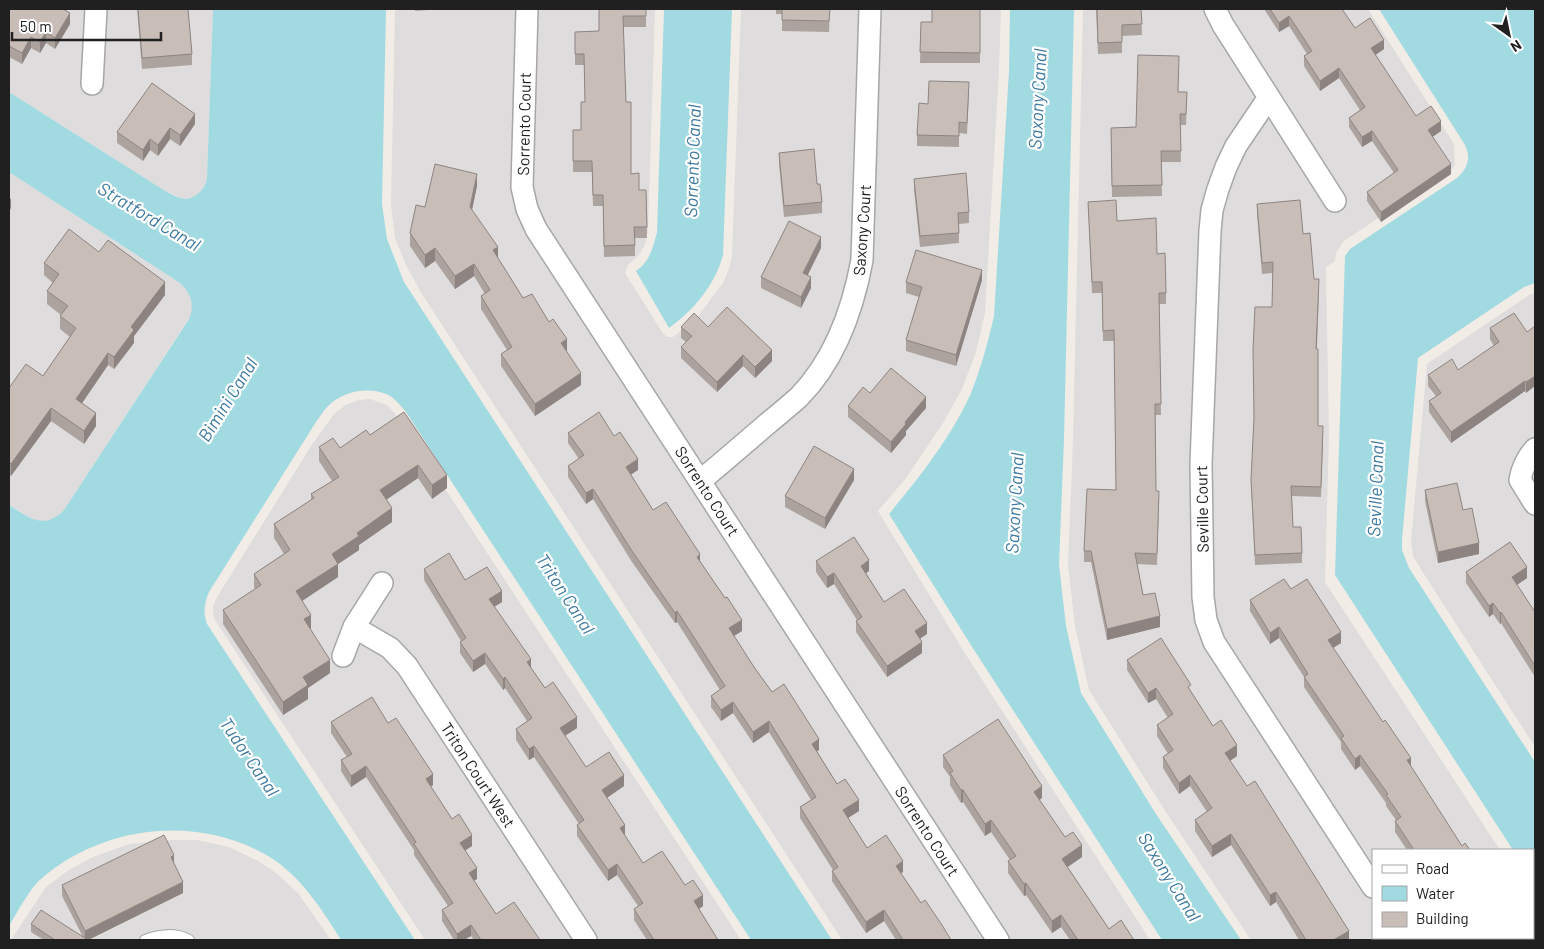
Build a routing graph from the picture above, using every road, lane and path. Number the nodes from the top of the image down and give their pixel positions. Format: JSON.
{"nodes":[{"id":1,"x":96,"y":9,"type":"edge"},
{"id":2,"x":527,"y":9,"type":"edge"},
{"id":3,"x":870,"y":9,"type":"edge"},
{"id":4,"x":1215,"y":9,"type":"edge"},
{"id":5,"x":92,"y":84,"type":"dead end"},
{"id":6,"x":1269,"y":97,"type":"junction"},
{"id":7,"x":1335,"y":201,"type":"dead end"},
{"id":8,"x":1535,"y":449,"type":"edge"},
{"id":9,"x":700,"y":481,"type":"junction"},
{"id":10,"x":1535,"y":504,"type":"edge"},
{"id":11,"x":382,"y":583,"type":"dead end"},
{"id":12,"x":354,"y":627,"type":"junction"},
{"id":13,"x":343,"y":656,"type":"dead end"},
{"id":14,"x":1372,"y":885,"type":"edge"},
{"id":15,"x":145,"y":940,"type":"edge"},
{"id":16,"x":189,"y":940,"type":"edge"},
{"id":17,"x":586,"y":940,"type":"edge"},
{"id":18,"x":998,"y":940,"type":"edge"}],
"edges":[{"from":1,"to":5,"type":"street"},
{"from":2,"to":9,"type":"street","name":"Sorrento Court"},
{"from":3,"to":9,"type":"street","name":"Saxony Court"},
{"from":4,"to":6,"type":"street"},
{"from":6,"to":7,"type":"street"},
{"from":6,"to":14,"type":"street","name":"Seville Court"},
{"from":8,"to":10,"type":"street"},
{"from":9,"to":18,"type":"street","name":"Sorrento Court"},
{"from":11,"to":12,"type":"street"},
{"from":12,"to":13,"type":"street"},
{"from":12,"to":17,"type":"street","name":"Triton Court West"},
{"from":15,"to":16,"type":"lane"}]}
